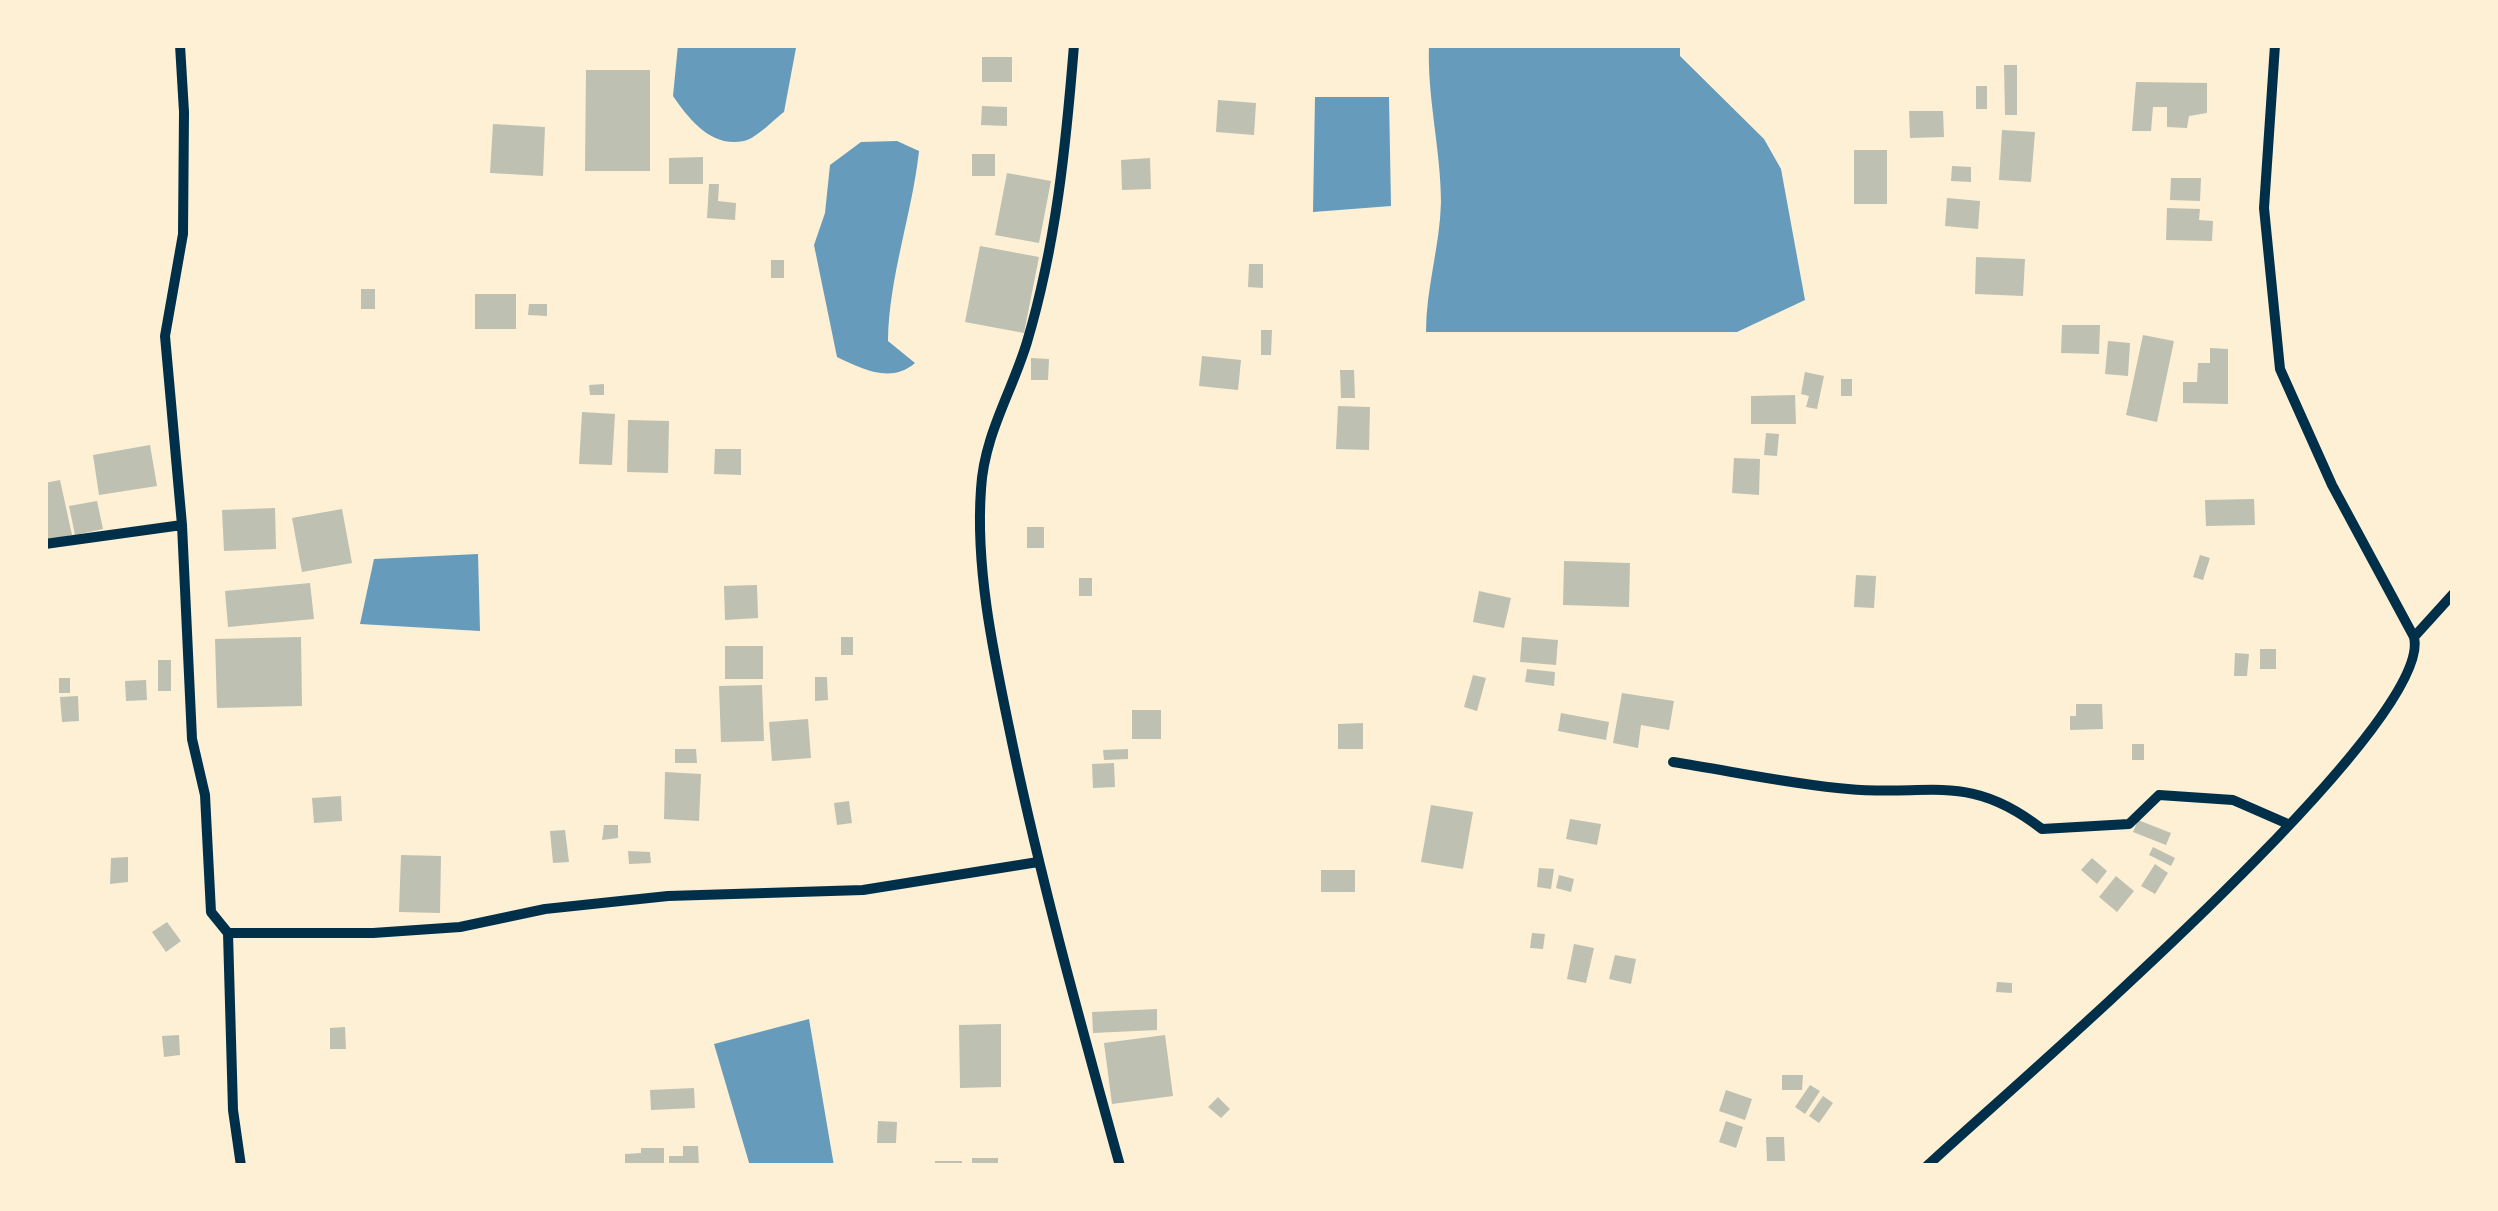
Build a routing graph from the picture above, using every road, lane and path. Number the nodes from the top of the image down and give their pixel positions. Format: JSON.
{"nodes":[{"id":1,"x":180,"y":45,"type":"edge"},
{"id":2,"x":1074,"y":45,"type":"edge"},
{"id":3,"x":2275,"y":45,"type":"edge"},
{"id":4,"x":182,"y":524,"type":"junction"},
{"id":5,"x":45,"y":544,"type":"edge"},
{"id":6,"x":2453,"y":594,"type":"edge"},
{"id":7,"x":2414,"y":638,"type":"junction"},
{"id":8,"x":1673,"y":762,"type":"dead end"},
{"id":9,"x":2288,"y":824,"type":"junction"},
{"id":10,"x":1038,"y":862,"type":"junction"},
{"id":11,"x":228,"y":933,"type":"junction"},
{"id":12,"x":241,"y":1166,"type":"edge"},
{"id":13,"x":1120,"y":1166,"type":"edge"},
{"id":14,"x":1927,"y":1166,"type":"edge"}],
"edges":[{"from":1,"to":4,"type":"street"},
{"from":2,"to":10,"type":"street"},
{"from":3,"to":7,"type":"street"},
{"from":4,"to":5,"type":"street"},
{"from":4,"to":11,"type":"street"},
{"from":6,"to":7,"type":"street"},
{"from":7,"to":9,"type":"street"},
{"from":8,"to":9,"type":"street"},
{"from":9,"to":14,"type":"street"},
{"from":10,"to":11,"type":"street"},
{"from":10,"to":13,"type":"street"},
{"from":11,"to":12,"type":"street"}]}
